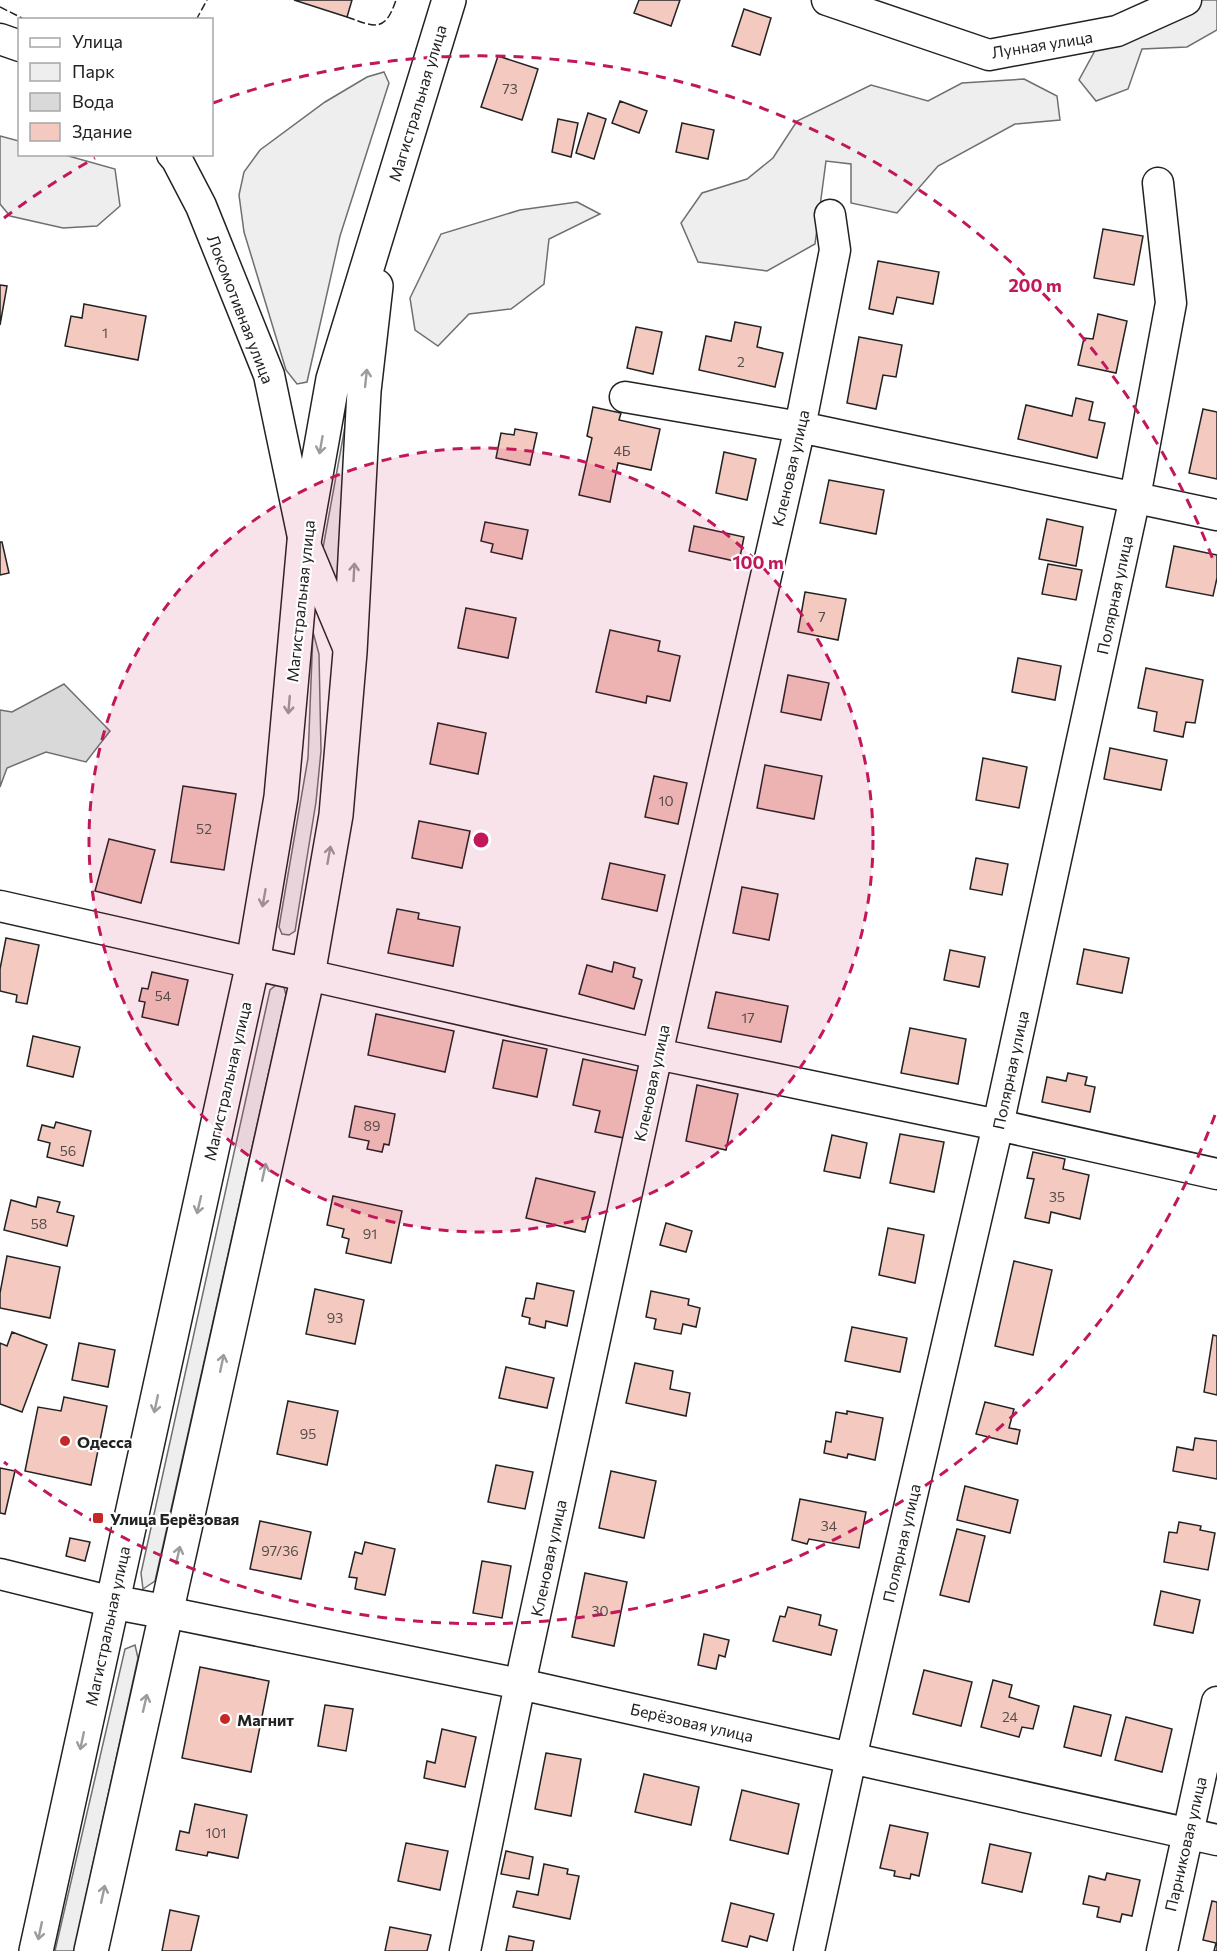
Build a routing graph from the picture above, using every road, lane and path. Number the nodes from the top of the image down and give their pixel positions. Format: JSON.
{"nodes":[{"id":1,"x":449,"y":0,"type":"edge"},
{"id":2,"x":826,"y":0,"type":"edge"},
{"id":3,"x":1186,"y":0,"type":"edge"},
{"id":4,"x":0,"y":39,"type":"edge"},
{"id":5,"x":18,"y":45,"type":"edge"},
{"id":6,"x":174,"y":156,"type":"edge"},
{"id":7,"x":1158,"y":183,"type":"dead end"},
{"id":8,"x":385,"y":206,"type":"junction"},
{"id":9,"x":830,"y":215,"type":"dead end"},
{"id":10,"x":625,"y":397,"type":"dead end"},
{"id":11,"x":800,"y":427,"type":"junction"},
{"id":12,"x":1135,"y":497,"type":"junction"},
{"id":13,"x":1217,"y":514,"type":"edge"},
{"id":14,"x":304,"y":542,"type":"junction"},
{"id":15,"x":350,"y":652,"type":"junction"},
{"id":16,"x":0,"y":906,"type":"edge"},
{"id":17,"x":253,"y":963,"type":"junction"},
{"id":18,"x":308,"y":975,"type":"junction"},
{"id":19,"x":657,"y":1054,"type":"junction"},
{"id":20,"x":998,"y":1125,"type":"junction"},
{"id":21,"x":1217,"y":1174,"type":"edge"},
{"id":22,"x":0,"y":1574,"type":"edge"},
{"id":23,"x":113,"y":1602,"type":"junction"},
{"id":24,"x":166,"y":1612,"type":"junction"},
{"id":25,"x":520,"y":1684,"type":"junction"},
{"id":26,"x":1217,"y":1702,"type":"edge"},
{"id":27,"x":851,"y":1758,"type":"junction"},
{"id":28,"x":1187,"y":1833,"type":"junction"},
{"id":29,"x":1217,"y":1840,"type":"edge"},
{"id":30,"x":36,"y":1951,"type":"edge"},
{"id":31,"x":91,"y":1951,"type":"edge"},
{"id":32,"x":465,"y":1951,"type":"edge"},
{"id":33,"x":809,"y":1951,"type":"edge"},
{"id":34,"x":1162,"y":1951,"type":"edge"}],
"edges":[{"from":1,"to":8,"type":"main road","name":"Магистральная улица"},
{"from":2,"to":3,"type":"street","name":"Лунная улица"},
{"from":4,"to":5,"type":"street"},
{"from":6,"to":14,"type":"street","name":"Локомотивная улица"},
{"from":7,"to":12,"type":"street","name":"Полярная улица"},
{"from":8,"to":14,"type":"main road","name":"Магистральная улица","one_way":true},
{"from":15,"to":8,"type":"main road","name":"Магистральная улица","one_way":true},
{"from":9,"to":11,"type":"street","name":"Кленовая улица"},
{"from":10,"to":11,"type":"street"},
{"from":11,"to":12,"type":"street"},
{"from":11,"to":19,"type":"street","name":"Кленовая улица"},
{"from":12,"to":13,"type":"street"},
{"from":12,"to":20,"type":"street","name":"Полярная улица"},
{"from":14,"to":15,"type":"street","name":"Локомотивная улица"},
{"from":14,"to":17,"type":"main road","name":"Магистральная улица","one_way":true},
{"from":18,"to":15,"type":"main road","name":"Магистральная улица","one_way":true},
{"from":16,"to":17,"type":"street"},
{"from":17,"to":18,"type":"main road"},
{"from":17,"to":23,"type":"main road","name":"Магистральная улица","one_way":true},
{"from":18,"to":19,"type":"street"},
{"from":24,"to":18,"type":"main road","name":"Магистральная улица","one_way":true},
{"from":19,"to":20,"type":"street"},
{"from":19,"to":25,"type":"street","name":"Кленовая улица"},
{"from":20,"to":21,"type":"street"},
{"from":20,"to":27,"type":"street","name":"Полярная улица"},
{"from":22,"to":23,"type":"street"},
{"from":23,"to":24,"type":"main road"},
{"from":23,"to":30,"type":"main road","name":"Магистральная улица","one_way":true},
{"from":24,"to":25,"type":"street","name":"Берёзовая улица"},
{"from":31,"to":24,"type":"main road","name":"Магистральная улица","one_way":true},
{"from":25,"to":27,"type":"street","name":"Берёзовая улица"},
{"from":25,"to":32,"type":"street","name":"Кленовая улица"},
{"from":26,"to":28,"type":"street","name":"Парниковая улица"},
{"from":27,"to":28,"type":"street","name":"Берёзовая улица"},
{"from":27,"to":33,"type":"street","name":"Полярная улица"},
{"from":28,"to":29,"type":"street","name":"Берёзовая улица"},
{"from":28,"to":34,"type":"street","name":"Парниковая улица"}]}
